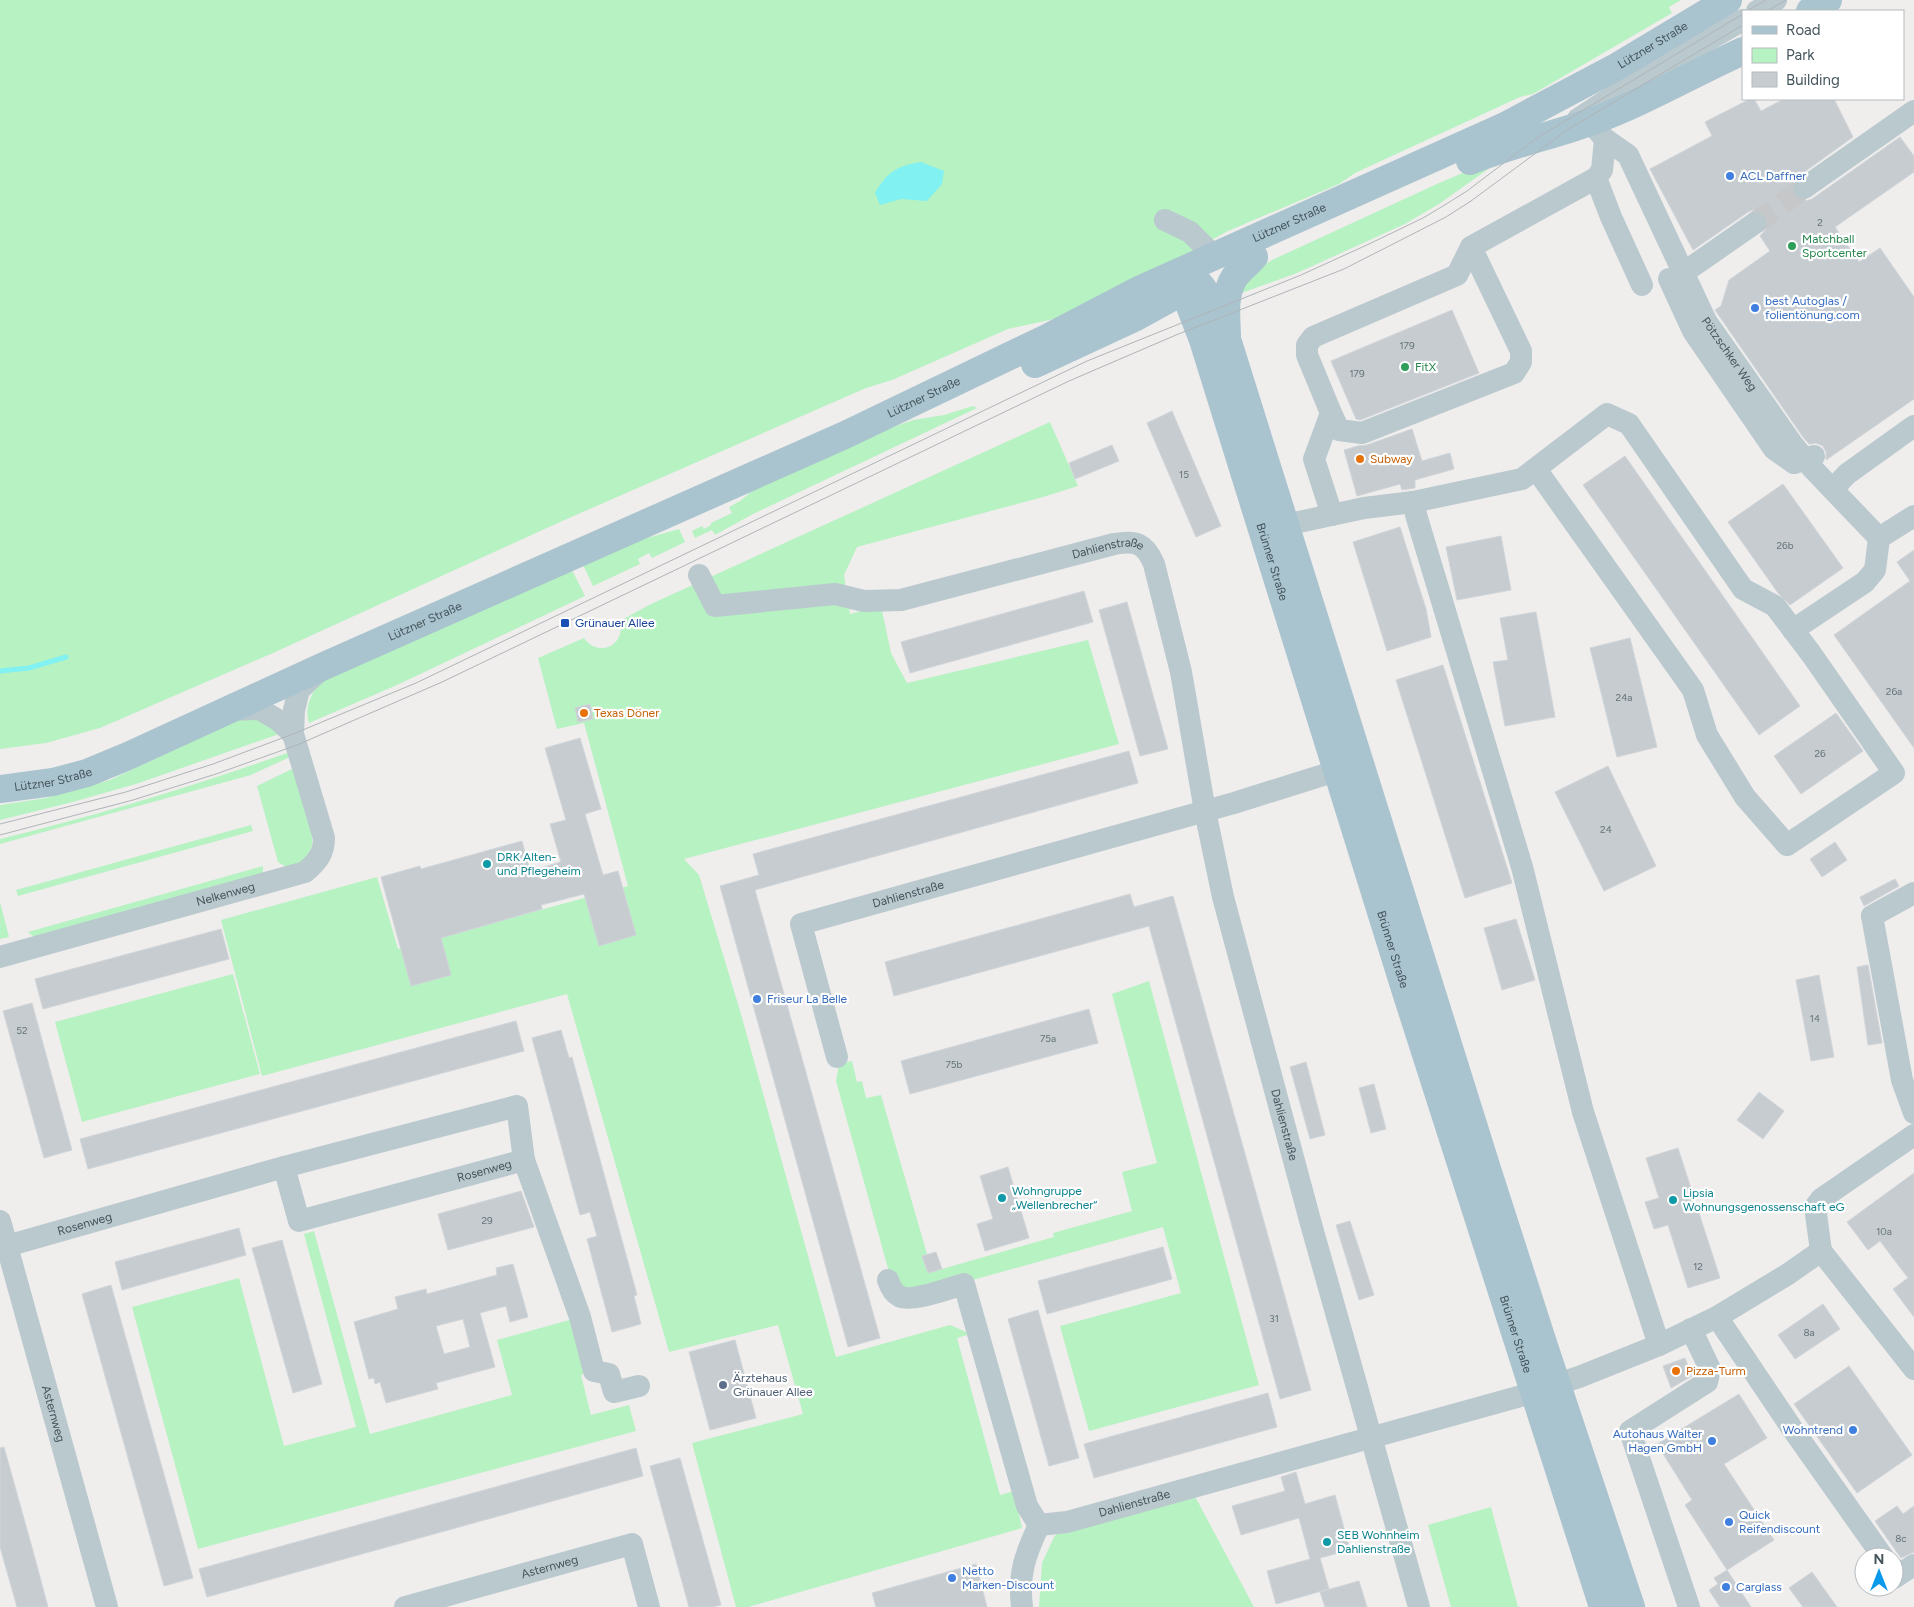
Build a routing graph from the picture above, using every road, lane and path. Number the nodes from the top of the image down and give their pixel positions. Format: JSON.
{"nodes":[{"id":1,"x":1776,"y":0,"type":"edge"},
{"id":2,"x":1828,"y":0,"type":"edge"},
{"id":3,"x":1722,"y":2,"type":"edge"},
{"id":4,"x":1759,"y":10,"type":"edge"},
{"id":5,"x":1812,"y":10,"type":"edge"},
{"id":6,"x":1742,"y":21,"type":"edge"},
{"id":7,"x":1742,"y":51,"type":"edge"},
{"id":8,"x":1630,"y":86,"type":"junction"},
{"id":9,"x":1555,"y":101,"type":"junction"},
{"id":10,"x":1914,"y":111,"type":"edge"},
{"id":11,"x":1598,"y":130,"type":"junction"},
{"id":12,"x":1556,"y":133,"type":"junction"},
{"id":13,"x":1596,"y":178,"type":"junction"},
{"id":14,"x":1804,"y":188,"type":"tunnel mouth"},
{"id":15,"x":1165,"y":220,"type":"dead end"},
{"id":16,"x":1755,"y":223,"type":"tunnel mouth"},
{"id":17,"x":1471,"y":247,"type":"junction"},
{"id":18,"x":1254,"y":257,"type":"junction"},
{"id":19,"x":1683,"y":273,"type":"junction"},
{"id":20,"x":1191,"y":275,"type":"junction"},
{"id":21,"x":1642,"y":285,"type":"dead end"},
{"id":22,"x":1148,"y":310,"type":"junction"},
{"id":23,"x":1215,"y":340,"type":"junction"},
{"id":24,"x":1331,"y":413,"type":"junction"},
{"id":25,"x":1914,"y":426,"type":"edge"},
{"id":26,"x":845,"y":435,"type":"junction"},
{"id":27,"x":1804,"y":459,"type":"dead end"},
{"id":28,"x":1536,"y":469,"type":"junction"},
{"id":29,"x":1833,"y":489,"type":"junction"},
{"id":30,"x":1413,"y":502,"type":"junction"},
{"id":31,"x":1332,"y":515,"type":"junction"},
{"id":32,"x":1914,"y":516,"type":"edge"},
{"id":33,"x":1285,"y":525,"type":"junction"},
{"id":34,"x":1879,"y":538,"type":"junction"},
{"id":35,"x":699,"y":575,"type":"dead end"},
{"id":36,"x":1794,"y":630,"type":"junction"},
{"id":37,"x":324,"y":666,"type":"junction"},
{"id":38,"x":229,"y":710,"type":"junction"},
{"id":39,"x":294,"y":734,"type":"junction"},
{"id":40,"x":1348,"y":768,"type":"junction"},
{"id":41,"x":0,"y":789,"type":"edge"},
{"id":42,"x":1205,"y":811,"type":"junction"},
{"id":43,"x":1914,"y":893,"type":"edge"},
{"id":44,"x":0,"y":957,"type":"edge"},
{"id":45,"x":837,"y":1057,"type":"dead end"},
{"id":46,"x":1914,"y":1113,"type":"edge"},
{"id":47,"x":1914,"y":1135,"type":"edge"},
{"id":48,"x":524,"y":1160,"type":"junction"},
{"id":49,"x":284,"y":1167,"type":"junction"},
{"id":50,"x":0,"y":1221,"type":"edge"},
{"id":51,"x":3,"y":1247,"type":"edge"},
{"id":52,"x":1821,"y":1251,"type":"junction"},
{"id":53,"x":888,"y":1280,"type":"dead end"},
{"id":54,"x":1717,"y":1318,"type":"junction"},
{"id":55,"x":1690,"y":1329,"type":"junction"},
{"id":56,"x":1659,"y":1345,"type":"junction"},
{"id":57,"x":1740,"y":1351,"type":"junction"},
{"id":58,"x":1710,"y":1369,"type":"junction"},
{"id":59,"x":1914,"y":1369,"type":"edge"},
{"id":60,"x":639,"y":1386,"type":"dead end"},
{"id":61,"x":1545,"y":1388,"type":"junction"},
{"id":62,"x":1371,"y":1436,"type":"junction"},
{"id":63,"x":1038,"y":1525,"type":"junction"},
{"id":64,"x":1876,"y":1547,"type":"edge"},
{"id":65,"x":647,"y":1599,"type":"edge"},
{"id":66,"x":107,"y":1607,"type":"edge"},
{"id":67,"x":405,"y":1607,"type":"edge"},
{"id":68,"x":1022,"y":1607,"type":"edge"},
{"id":69,"x":1418,"y":1607,"type":"edge"},
{"id":70,"x":1603,"y":1607,"type":"edge"},
{"id":71,"x":1631,"y":1607,"type":"edge"},
{"id":72,"x":1689,"y":1607,"type":"edge"}],
"edges":[{"from":1,"to":4,"type":"street"},
{"from":2,"to":5,"type":"main road"},
{"from":3,"to":9,"type":"main road","name":"Lützner Straße"},
{"from":6,"to":8,"type":"street"},
{"from":7,"to":11,"type":"main road","name":"Lützner Straße"},
{"from":8,"to":9,"type":"street"},
{"from":8,"to":12,"type":"street"},
{"from":9,"to":20,"type":"main road","name":"Lützner Straße"},
{"from":10,"to":14,"type":"street"},
{"from":11,"to":12,"type":"main road","name":"Lützner Straße"},
{"from":11,"to":13,"type":"street"},
{"from":11,"to":19,"type":"street","name":"Pötzschker Weg"},
{"from":11,"to":27,"type":"street"},
{"from":12,"to":18,"type":"main road","name":"Lützner Straße"},
{"from":13,"to":17,"type":"street"},
{"from":13,"to":21,"type":"street"},
{"from":15,"to":20,"type":"street"},
{"from":16,"to":19,"type":"street"},
{"from":17,"to":24,"type":"street"},
{"from":17,"to":24,"type":"street"},
{"from":18,"to":20,"type":"main road","name":"Lützner Straße"},
{"from":18,"to":23,"type":"main road"},
{"from":19,"to":29,"type":"street","name":"Pötzschker Weg"},
{"from":20,"to":22,"type":"main road","name":"Lützner Straße"},
{"from":20,"to":23,"type":"main road","name":"Brünner Straße"},
{"from":20,"to":26,"type":"main road","name":"Lützner Straße"},
{"from":22,"to":23,"type":"main road"},
{"from":22,"to":26,"type":"main road","name":"Lützner Straße"},
{"from":23,"to":33,"type":"main road","name":"Brünner Straße"},
{"from":23,"to":40,"type":"main road","name":"Brünner Straße"},
{"from":24,"to":31,"type":"street"},
{"from":25,"to":29,"type":"street"},
{"from":26,"to":37,"type":"main road","name":"Lützner Straße"},
{"from":28,"to":30,"type":"street"},
{"from":28,"to":36,"type":"street"},
{"from":28,"to":36,"type":"street"},
{"from":29,"to":34,"type":"street","name":"Pötzschker Weg"},
{"from":30,"to":31,"type":"street"},
{"from":30,"to":56,"type":"street"},
{"from":31,"to":33,"type":"street"},
{"from":32,"to":34,"type":"street"},
{"from":33,"to":40,"type":"main road","name":"Brünner Straße"},
{"from":34,"to":36,"type":"street"},
{"from":35,"to":42,"type":"street","name":"Dahlienstraße"},
{"from":37,"to":38,"type":"main road","name":"Lützner Straße"},
{"from":37,"to":39,"type":"street","name":"Nelkenweg"},
{"from":38,"to":39,"type":"street"},
{"from":38,"to":41,"type":"main road","name":"Lützner Straße"},
{"from":39,"to":44,"type":"street","name":"Nelkenweg"},
{"from":40,"to":42,"type":"street","name":"Dahlienstraße"},
{"from":40,"to":61,"type":"main road","name":"Brünner Straße"},
{"from":42,"to":45,"type":"street","name":"Dahlienstraße"},
{"from":42,"to":62,"type":"street","name":"Dahlienstraße"},
{"from":43,"to":46,"type":"street"},
{"from":47,"to":52,"type":"street"},
{"from":48,"to":49,"type":"street","name":"Rosenweg"},
{"from":48,"to":49,"type":"street","name":"Rosenweg"},
{"from":48,"to":60,"type":"street"},
{"from":49,"to":51,"type":"street","name":"Rosenweg"},
{"from":50,"to":51,"type":"street","name":"Asternweg"},
{"from":51,"to":66,"type":"street","name":"Asternweg"},
{"from":52,"to":54,"type":"street"},
{"from":52,"to":59,"type":"street"},
{"from":53,"to":63,"type":"street"},
{"from":54,"to":55,"type":"street"},
{"from":54,"to":57,"type":"street"},
{"from":55,"to":56,"type":"street"},
{"from":55,"to":58,"type":"street"},
{"from":56,"to":61,"type":"street"},
{"from":57,"to":58,"type":"street"},
{"from":57,"to":64,"type":"street"},
{"from":58,"to":72,"type":"street"},
{"from":61,"to":62,"type":"street","name":"Dahlienstraße"},
{"from":61,"to":70,"type":"main road","name":"Brünner Straße"},
{"from":61,"to":71,"type":"main road","name":"Brünner Straße"},
{"from":62,"to":63,"type":"street","name":"Dahlienstraße"},
{"from":62,"to":69,"type":"street","name":"Dahlienstraße"},
{"from":63,"to":68,"type":"street"},
{"from":65,"to":67,"type":"street","name":"Asternweg"}]}
